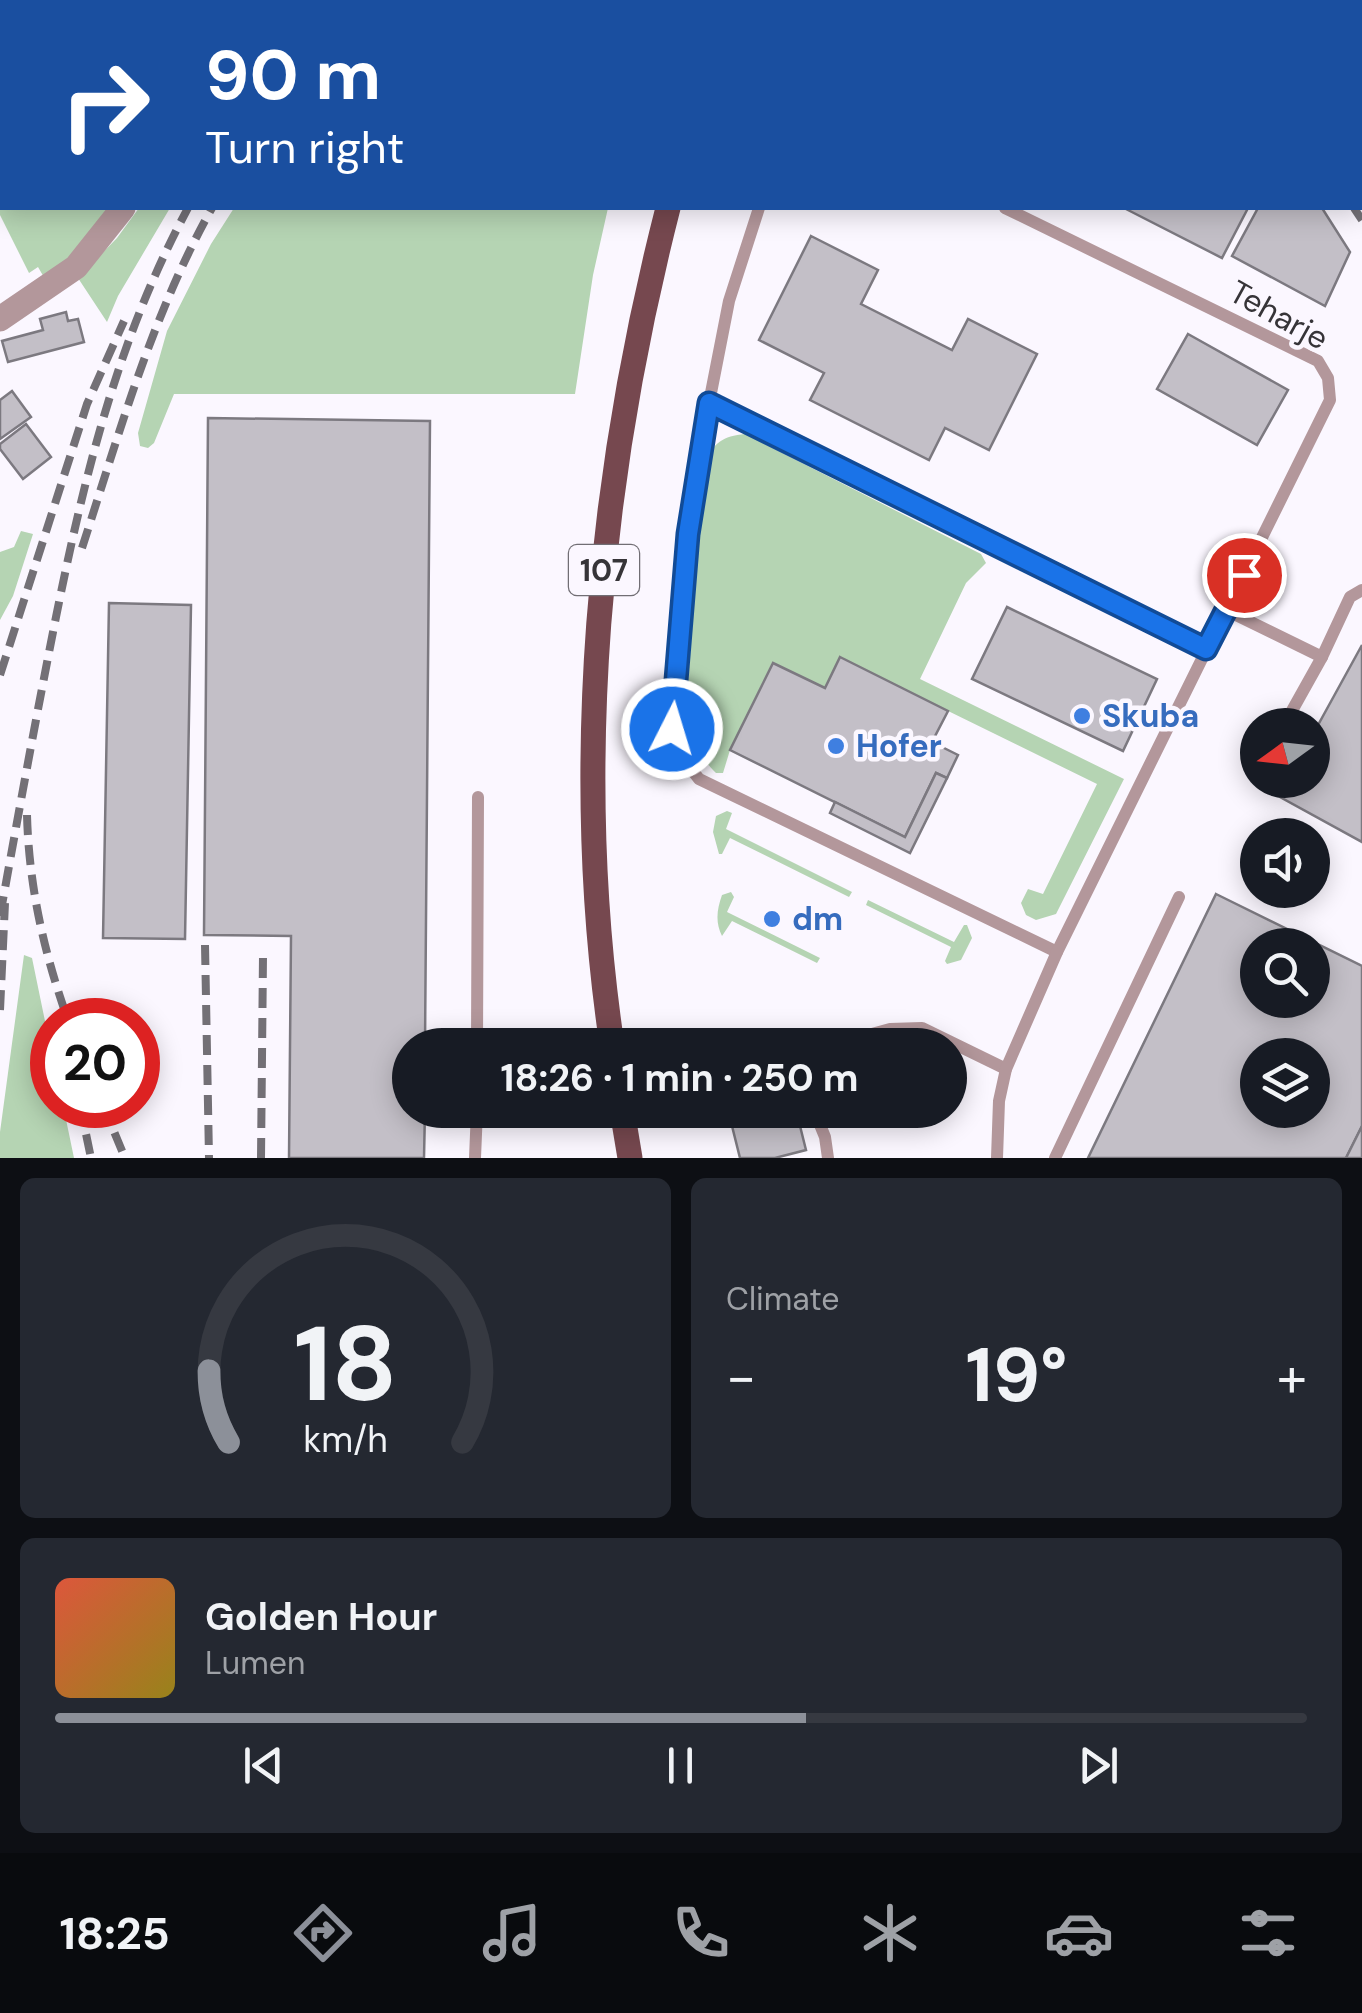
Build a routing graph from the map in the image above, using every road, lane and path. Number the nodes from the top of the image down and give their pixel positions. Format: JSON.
{"nodes":[{"id":1,"x":121,"y":210,"type":"edge"},
{"id":2,"x":668,"y":210,"type":"edge"},
{"id":3,"x":758,"y":210,"type":"edge"},
{"id":4,"x":1009,"y":210,"type":"edge"},
{"id":5,"x":0,"y":319,"type":"edge"},
{"id":6,"x":709,"y":403,"type":"junction"},
{"id":7,"x":1362,"y":590,"type":"edge"},
{"id":8,"x":1226,"y":610,"type":"junction"},
{"id":9,"x":1206,"y":649,"type":"junction"},
{"id":10,"x":1322,"y":656,"type":"junction"},
{"id":11,"x":1293,"y":708,"type":"edge"},
{"id":12,"x":478,"y":798,"type":"dead end"},
{"id":13,"x":1179,"y":897,"type":"dead end"},
{"id":14,"x":1058,"y":952,"type":"junction"},
{"id":15,"x":477,"y":1028,"type":"edge"},
{"id":16,"x":610,"y":1028,"type":"edge"},
{"id":17,"x":967,"y":1050,"type":"edge"},
{"id":18,"x":1006,"y":1069,"type":"junction"},
{"id":19,"x":476,"y":1128,"type":"edge"},
{"id":20,"x":625,"y":1128,"type":"edge"},
{"id":21,"x":821,"y":1128,"type":"edge"},
{"id":22,"x":475,"y":1158,"type":"edge"},
{"id":23,"x":630,"y":1158,"type":"edge"},
{"id":24,"x":828,"y":1158,"type":"edge"},
{"id":25,"x":998,"y":1158,"type":"edge"},
{"id":26,"x":1054,"y":1158,"type":"edge"}],
"edges":[{"from":1,"to":5,"type":"street"},
{"from":2,"to":16,"type":"main road","number":"107"},
{"from":3,"to":6,"type":"lane"},
{"from":4,"to":8,"type":"lane","name":"Teharje"},
{"from":6,"to":9,"type":"lane"},
{"from":6,"to":14,"type":"lane"},
{"from":7,"to":10,"type":"lane"},
{"from":8,"to":9,"type":"lane","name":"Teharje"},
{"from":8,"to":10,"type":"lane"},
{"from":9,"to":14,"type":"lane","name":"Teharje"},
{"from":10,"to":11,"type":"lane"},
{"from":12,"to":15,"type":"lane"},
{"from":13,"to":26,"type":"lane"},
{"from":14,"to":18,"type":"lane","name":"Teharje"},
{"from":17,"to":18,"type":"lane"},
{"from":18,"to":25,"type":"lane","name":"Teharje"},
{"from":19,"to":22,"type":"lane"},
{"from":20,"to":23,"type":"main road"},
{"from":21,"to":24,"type":"lane"}]}
